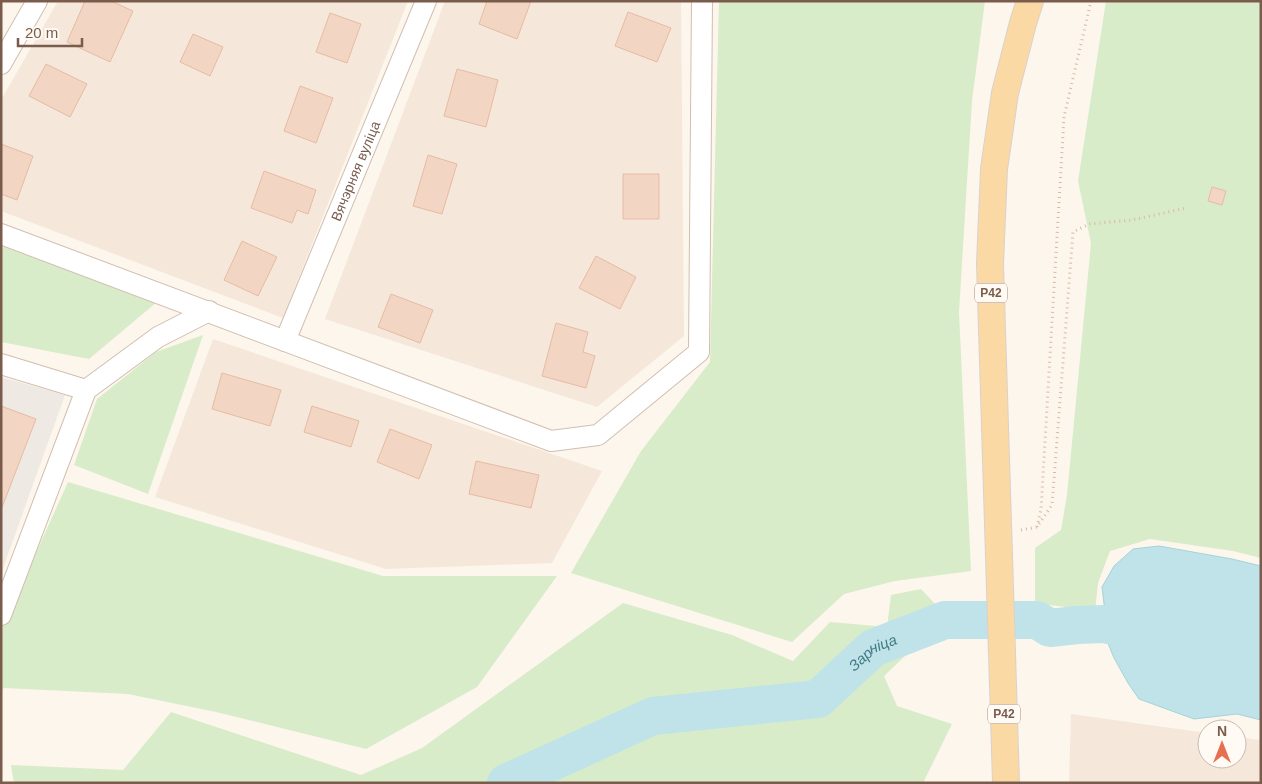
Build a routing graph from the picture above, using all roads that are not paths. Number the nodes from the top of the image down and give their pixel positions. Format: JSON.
{"nodes":[{"id":1,"x":38,"y":1,"type":"edge"},
{"id":2,"x":426,"y":1,"type":"edge"},
{"id":3,"x":702,"y":1,"type":"edge"},
{"id":4,"x":1030,"y":1,"type":"edge"},
{"id":5,"x":1,"y":64,"type":"edge"},
{"id":6,"x":1,"y":234,"type":"edge"},
{"id":7,"x":209,"y":311,"type":"junction"},
{"id":8,"x":285,"y":341,"type":"junction"},
{"id":9,"x":1,"y":364,"type":"edge"},
{"id":10,"x":86,"y":390,"type":"junction"},
{"id":11,"x":1,"y":615,"type":"edge"},
{"id":12,"x":1006,"y":783,"type":"edge"}],
"edges":[{"from":1,"to":5,"type":"street"},
{"from":2,"to":8,"type":"street","name":"Вячэрняя вуліца"},
{"from":3,"to":8,"type":"street"},
{"from":4,"to":12,"type":"main road","number":"Р42"},
{"from":6,"to":7,"type":"street"},
{"from":7,"to":8,"type":"street"},
{"from":7,"to":10,"type":"street"},
{"from":9,"to":10,"type":"street"},
{"from":10,"to":11,"type":"street"}]}
